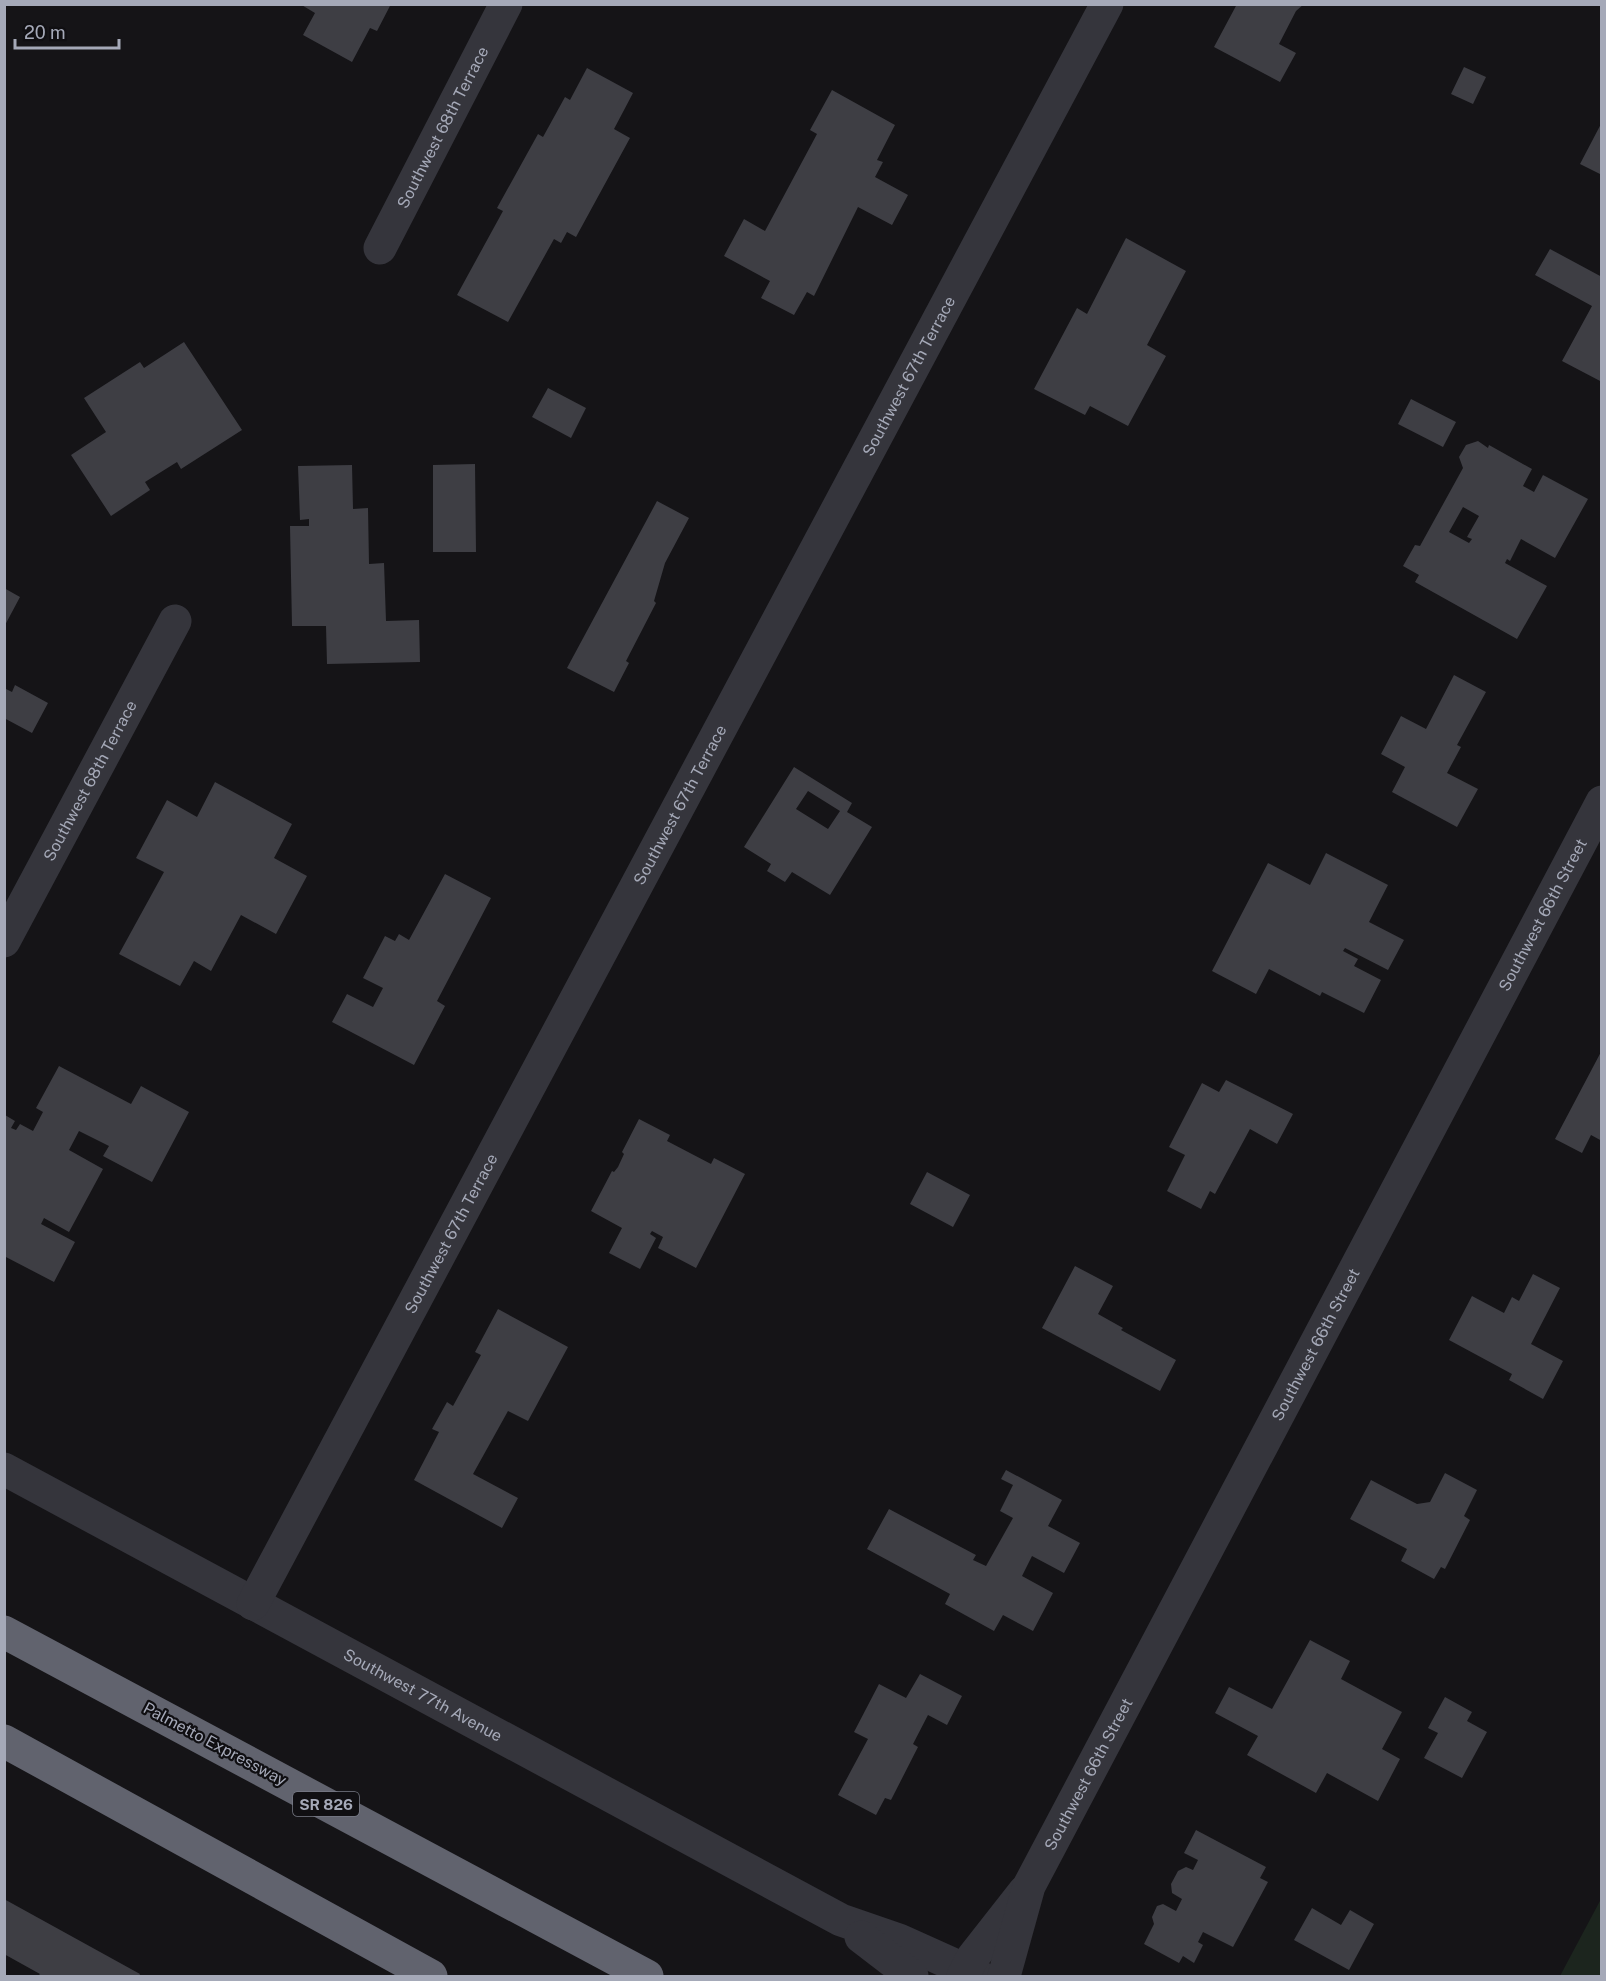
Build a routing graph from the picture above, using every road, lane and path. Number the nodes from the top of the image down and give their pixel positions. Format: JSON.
{"nodes":[{"id":1,"x":506,"y":4,"type":"edge"},
{"id":2,"x":1107,"y":4,"type":"edge"},
{"id":3,"x":380,"y":248,"type":"dead end"},
{"id":4,"x":175,"y":621,"type":"dead end"},
{"id":5,"x":1602,"y":802,"type":"edge"},
{"id":6,"x":4,"y":941,"type":"edge"},
{"id":7,"x":4,"y":1469,"type":"edge"},
{"id":8,"x":254,"y":1604,"type":"junction"},
{"id":9,"x":4,"y":1632,"type":"edge"},
{"id":10,"x":4,"y":1742,"type":"edge"},
{"id":11,"x":1029,"y":1886,"type":"junction"},
{"id":12,"x":841,"y":1920,"type":"junction"},
{"id":13,"x":969,"y":1975,"type":"edge"},
{"id":14,"x":431,"y":1977,"type":"edge"},
{"id":15,"x":647,"y":1977,"type":"edge"},
{"id":16,"x":912,"y":1977,"type":"edge"},
{"id":17,"x":1004,"y":1977,"type":"edge"}],
"edges":[{"from":1,"to":3,"type":"street","name":"Southwest 68th Terrace"},
{"from":2,"to":8,"type":"street","name":"Southwest 67th Terrace"},
{"from":4,"to":6,"type":"street","name":"Southwest 68th Terrace"},
{"from":5,"to":11,"type":"street","name":"Southwest 66th Street"},
{"from":7,"to":8,"type":"street","name":"Southwest 77th Avenue"},
{"from":8,"to":12,"type":"street","name":"Southwest 77th Avenue"},
{"from":9,"to":15,"type":"highway","name":"Palmetto Expressway","number":"SR 826"},
{"from":10,"to":14,"type":"highway"},
{"from":11,"to":13,"type":"street","name":"Southwest 66th Street"},
{"from":11,"to":17,"type":"street","name":"Southwest 66th Street"},
{"from":12,"to":13,"type":"street","name":"Southwest 77th Avenue"},
{"from":12,"to":16,"type":"street","name":"Southwest 77th Avenue"}]}
